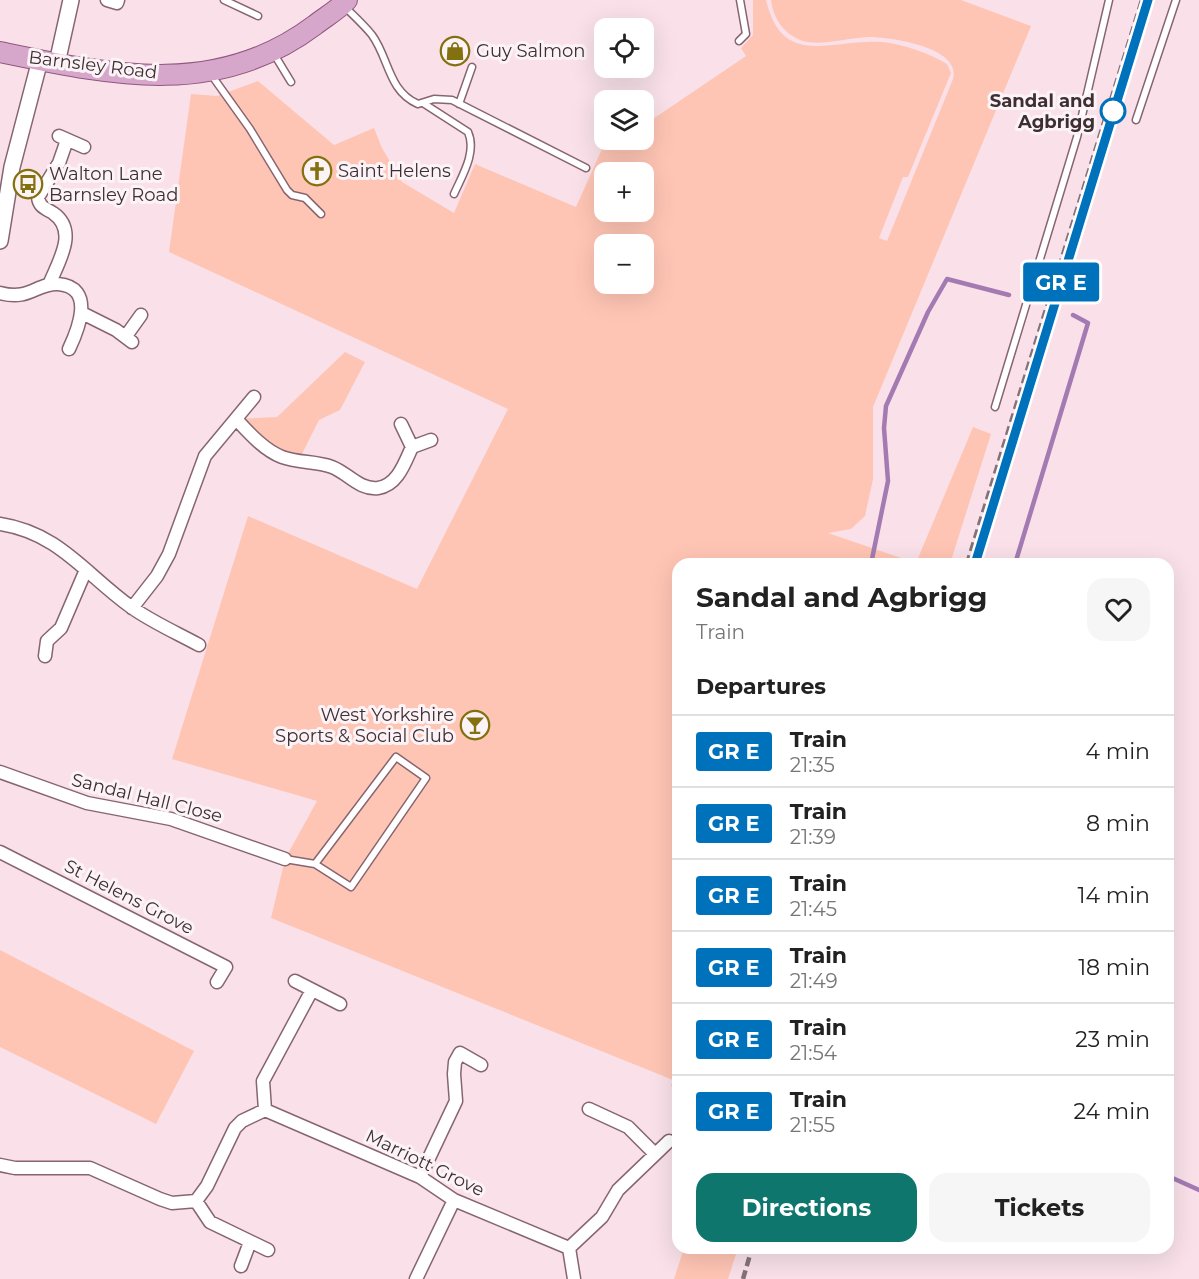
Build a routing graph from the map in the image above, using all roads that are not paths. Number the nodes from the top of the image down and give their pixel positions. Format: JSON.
{"nodes":[{"id":1,"x":71,"y":0,"type":"edge"},
{"id":2,"x":107,"y":0,"type":"edge"},
{"id":3,"x":118,"y":0,"type":"edge"},
{"id":4,"x":224,"y":0,"type":"edge"},
{"id":5,"x":740,"y":0,"type":"edge"},
{"id":6,"x":1109,"y":0,"type":"edge"},
{"id":7,"x":1176,"y":0,"type":"edge"},
{"id":8,"x":345,"y":2,"type":"edge"},
{"id":9,"x":258,"y":16,"type":"dead end"},
{"id":10,"x":739,"y":41,"type":"dead end"},
{"id":11,"x":0,"y":52,"type":"edge"},
{"id":12,"x":274,"y":53,"type":"junction"},
{"id":13,"x":49,"y":62,"type":"junction"},
{"id":14,"x":472,"y":67,"type":"dead end"},
{"id":15,"x":210,"y":73,"type":"junction"},
{"id":16,"x":291,"y":82,"type":"dead end"},
{"id":17,"x":423,"y":103,"type":"junction"},
{"id":18,"x":459,"y":104,"type":"junction"},
{"id":19,"x":1136,"y":120,"type":"dead end"},
{"id":20,"x":84,"y":147,"type":"dead end"},
{"id":21,"x":586,"y":168,"type":"dead end"},
{"id":22,"x":454,"y":194,"type":"dead end"},
{"id":23,"x":321,"y":214,"type":"dead end"},
{"id":24,"x":0,"y":241,"type":"edge"},
{"id":25,"x":49,"y":285,"type":"junction"},
{"id":26,"x":0,"y":293,"type":"edge"},
{"id":27,"x":82,"y":313,"type":"junction"},
{"id":28,"x":141,"y":315,"type":"dead end"},
{"id":29,"x":69,"y":349,"type":"dead end"},
{"id":30,"x":254,"y":398,"type":"dead end"},
{"id":31,"x":995,"y":407,"type":"dead end"},
{"id":32,"x":236,"y":418,"type":"junction"},
{"id":33,"x":401,"y":424,"type":"dead end"},
{"id":34,"x":430,"y":440,"type":"dead end"},
{"id":35,"x":412,"y":447,"type":"junction"},
{"id":36,"x":0,"y":524,"type":"edge"},
{"id":37,"x":85,"y":572,"type":"junction"},
{"id":38,"x":132,"y":608,"type":"junction"},
{"id":39,"x":200,"y":645,"type":"dead end"},
{"id":40,"x":45,"y":656,"type":"dead end"},
{"id":41,"x":0,"y":772,"type":"edge"},
{"id":42,"x":0,"y":852,"type":"edge"},
{"id":43,"x":285,"y":858,"type":"joint"},
{"id":44,"x":315,"y":864,"type":"junction"},
{"id":45,"x":295,"y":981,"type":"dead end"},
{"id":46,"x":217,"y":982,"type":"dead end"},
{"id":47,"x":312,"y":990,"type":"junction"},
{"id":48,"x":340,"y":1004,"type":"dead end"},
{"id":49,"x":481,"y":1065,"type":"dead end"},
{"id":50,"x":589,"y":1109,"type":"dead end"},
{"id":51,"x":265,"y":1110,"type":"junction"},
{"id":52,"x":669,"y":1141,"type":"dead end"},
{"id":53,"x":654,"y":1154,"type":"junction"},
{"id":54,"x":0,"y":1165,"type":"edge"},
{"id":55,"x":420,"y":1177,"type":"junction"},
{"id":56,"x":454,"y":1200,"type":"junction"},
{"id":57,"x":196,"y":1201,"type":"junction"},
{"id":58,"x":250,"y":1242,"type":"junction"},
{"id":59,"x":569,"y":1248,"type":"junction"},
{"id":60,"x":268,"y":1250,"type":"dead end"},
{"id":61,"x":241,"y":1266,"type":"dead end"},
{"id":62,"x":416,"y":1279,"type":"edge"},
{"id":63,"x":574,"y":1279,"type":"edge"}],
"edges":[{"from":1,"to":13,"type":"street"},
{"from":2,"to":3,"type":"street"},
{"from":4,"to":9,"type":"lane"},
{"from":5,"to":10,"type":"lane"},
{"from":6,"to":31,"type":"lane"},
{"from":7,"to":19,"type":"lane"},
{"from":8,"to":12,"type":"main road","name":"Barnsley Road"},
{"from":8,"to":17,"type":"lane"},
{"from":11,"to":13,"type":"main road","name":"Barnsley Road"},
{"from":12,"to":15,"type":"main road","name":"Barnsley Road"},
{"from":12,"to":16,"type":"lane"},
{"from":13,"to":15,"type":"main road","name":"Barnsley Road"},
{"from":13,"to":24,"type":"street"},
{"from":14,"to":18,"type":"lane"},
{"from":15,"to":23,"type":"lane"},
{"from":17,"to":18,"type":"lane"},
{"from":17,"to":22,"type":"lane"},
{"from":18,"to":21,"type":"lane"},
{"from":20,"to":25,"type":"street"},
{"from":25,"to":26,"type":"street"},
{"from":25,"to":27,"type":"street"},
{"from":27,"to":28,"type":"street"},
{"from":27,"to":29,"type":"street"},
{"from":30,"to":32,"type":"street"},
{"from":32,"to":35,"type":"street"},
{"from":32,"to":38,"type":"street"},
{"from":33,"to":35,"type":"street"},
{"from":34,"to":35,"type":"street"},
{"from":36,"to":37,"type":"street"},
{"from":37,"to":38,"type":"street"},
{"from":37,"to":40,"type":"street"},
{"from":38,"to":39,"type":"street"},
{"from":41,"to":43,"type":"street","name":"Sandal Hall Close"},
{"from":42,"to":46,"type":"street","name":"St Helens Grove"},
{"from":43,"to":44,"type":"lane"},
{"from":44,"to":44,"type":"lane"},
{"from":45,"to":47,"type":"street"},
{"from":47,"to":48,"type":"street"},
{"from":47,"to":51,"type":"street"},
{"from":49,"to":55,"type":"street"},
{"from":50,"to":53,"type":"street"},
{"from":51,"to":55,"type":"street","name":"Marriott Grove"},
{"from":51,"to":57,"type":"street"},
{"from":52,"to":53,"type":"street"},
{"from":53,"to":59,"type":"street"},
{"from":54,"to":57,"type":"street"},
{"from":55,"to":56,"type":"street","name":"Marriott Grove"},
{"from":56,"to":59,"type":"street","name":"Marriott Grove"},
{"from":56,"to":62,"type":"street"},
{"from":57,"to":58,"type":"street"},
{"from":58,"to":60,"type":"street"},
{"from":58,"to":61,"type":"street"},
{"from":59,"to":63,"type":"street"}]}
